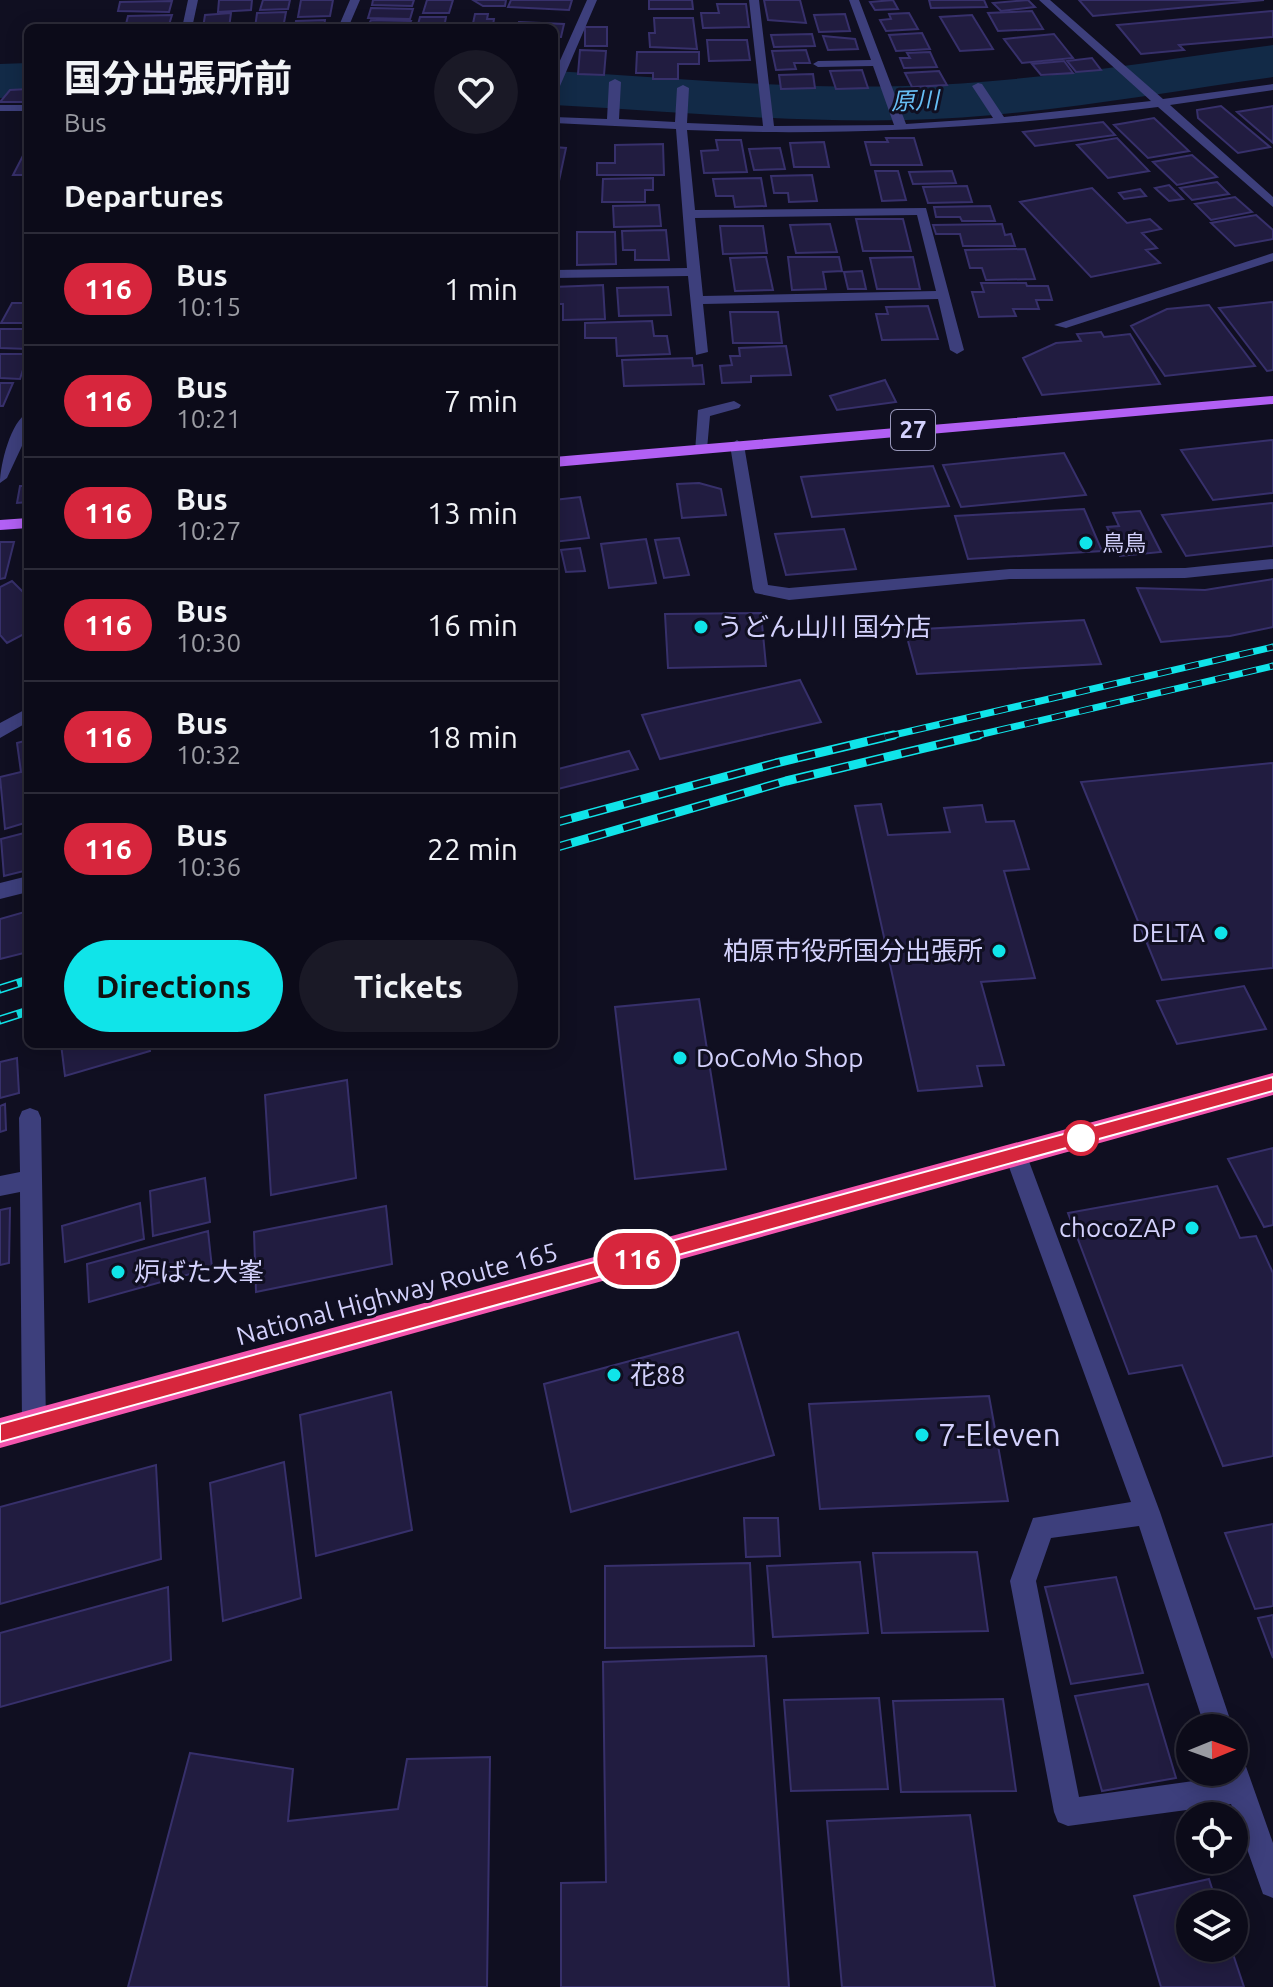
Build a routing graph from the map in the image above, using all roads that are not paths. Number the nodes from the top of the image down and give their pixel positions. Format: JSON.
{"nodes":[{"id":1,"x":193,"y":0,"type":"edge"},
{"id":2,"x":355,"y":0,"type":"edge"},
{"id":3,"x":592,"y":0,"type":"edge"},
{"id":4,"x":754,"y":0,"type":"edge"},
{"id":5,"x":854,"y":0,"type":"edge"},
{"id":6,"x":1044,"y":0,"type":"edge"},
{"id":7,"x":188,"y":24,"type":"edge"},
{"id":8,"x":345,"y":24,"type":"edge"},
{"id":9,"x":877,"y":63,"type":"junction"},
{"id":10,"x":818,"y":64,"type":"dead end"},
{"id":11,"x":558,"y":77,"type":"edge"},
{"id":12,"x":615,"y":82,"type":"dead end"},
{"id":13,"x":978,"y":86,"type":"dead end"},
{"id":14,"x":1273,"y":87,"type":"edge"},
{"id":15,"x":683,"y":88,"type":"dead end"},
{"id":16,"x":1160,"y":102,"type":"junction"},
{"id":17,"x":24,"y":108,"type":"edge"},
{"id":18,"x":1,"y":111,"type":"edge"},
{"id":19,"x":997,"y":116,"type":"junction"},
{"id":20,"x":613,"y":118,"type":"junction"},
{"id":21,"x":558,"y":120,"type":"edge"},
{"id":22,"x":681,"y":121,"type":"junction"},
{"id":23,"x":768,"y":122,"type":"junction"},
{"id":24,"x":899,"y":122,"type":"junction"},
{"id":25,"x":1273,"y":203,"type":"edge"},
{"id":26,"x":689,"y":214,"type":"junction"},
{"id":27,"x":1273,"y":257,"type":"edge"},
{"id":28,"x":694,"y":272,"type":"junction"},
{"id":29,"x":558,"y":274,"type":"edge"},
{"id":30,"x":943,"y":295,"type":"junction"},
{"id":31,"x":697,"y":300,"type":"junction"},
{"id":32,"x":1061,"y":325,"type":"dead end"},
{"id":33,"x":957,"y":350,"type":"dead end"},
{"id":34,"x":701,"y":352,"type":"dead end"},
{"id":35,"x":1273,"y":400,"type":"edge"},
{"id":36,"x":734,"y":405,"type":"dead end"},
{"id":37,"x":24,"y":426,"type":"edge"},
{"id":38,"x":737,"y":445,"type":"junction"},
{"id":39,"x":700,"y":449,"type":"junction"},
{"id":40,"x":558,"y":462,"type":"edge"},
{"id":41,"x":0,"y":478,"type":"edge"},
{"id":42,"x":24,"y":523,"type":"edge"},
{"id":43,"x":0,"y":525,"type":"edge"},
{"id":44,"x":1273,"y":564,"type":"edge"},
{"id":45,"x":24,"y":716,"type":"edge"},
{"id":46,"x":0,"y":731,"type":"edge"},
{"id":47,"x":24,"y":885,"type":"edge"},
{"id":48,"x":0,"y":891,"type":"edge"},
{"id":49,"x":1273,"y":1084,"type":"edge"},
{"id":50,"x":30,"y":1118,"type":"dead end"},
{"id":51,"x":1016,"y":1156,"type":"junction"},
{"id":52,"x":31,"y":1180,"type":"junction"},
{"id":53,"x":0,"y":1186,"type":"edge"},
{"id":54,"x":34,"y":1424,"type":"junction"},
{"id":55,"x":0,"y":1433,"type":"edge"},
{"id":56,"x":1147,"y":1512,"type":"junction"},
{"id":57,"x":1214,"y":1714,"type":"edge"},
{"id":58,"x":1205,"y":1786,"type":"edge"},
{"id":59,"x":1239,"y":1786,"type":"edge"},
{"id":60,"x":1273,"y":1884,"type":"edge"}],
"edges":[{"from":1,"to":7,"type":"street"},
{"from":2,"to":8,"type":"street"},
{"from":3,"to":11,"type":"street"},
{"from":4,"to":23,"type":"street"},
{"from":5,"to":9,"type":"street"},
{"from":6,"to":16,"type":"street"},
{"from":9,"to":10,"type":"street"},
{"from":9,"to":24,"type":"street"},
{"from":12,"to":20,"type":"street"},
{"from":13,"to":19,"type":"street"},
{"from":14,"to":16,"type":"street"},
{"from":15,"to":22,"type":"street"},
{"from":16,"to":19,"type":"street"},
{"from":16,"to":25,"type":"street"},
{"from":17,"to":18,"type":"street"},
{"from":19,"to":24,"type":"street"},
{"from":20,"to":21,"type":"street"},
{"from":20,"to":22,"type":"street"},
{"from":22,"to":23,"type":"street"},
{"from":22,"to":26,"type":"street"},
{"from":23,"to":24,"type":"street"},
{"from":26,"to":28,"type":"street"},
{"from":26,"to":30,"type":"street"},
{"from":27,"to":32,"type":"street"},
{"from":28,"to":29,"type":"street"},
{"from":28,"to":31,"type":"street"},
{"from":30,"to":31,"type":"street"},
{"from":30,"to":33,"type":"street"},
{"from":31,"to":34,"type":"street"},
{"from":35,"to":38,"type":"main road","number":"27"},
{"from":36,"to":39,"type":"street"},
{"from":37,"to":41,"type":"street"},
{"from":38,"to":39,"type":"main road","number":"27"},
{"from":38,"to":44,"type":"street"},
{"from":39,"to":40,"type":"main road","number":"27"},
{"from":42,"to":43,"type":"main road"},
{"from":45,"to":46,"type":"street"},
{"from":47,"to":48,"type":"street"},
{"from":49,"to":51,"type":"highway","name":"National Highway Route 165"},
{"from":50,"to":52,"type":"street"},
{"from":51,"to":54,"type":"highway","name":"National Highway Route 165"},
{"from":51,"to":56,"type":"street"},
{"from":52,"to":53,"type":"street"},
{"from":52,"to":54,"type":"street"},
{"from":54,"to":55,"type":"highway","name":"National Highway Route 165"},
{"from":56,"to":57,"type":"street"},
{"from":56,"to":58,"type":"street"},
{"from":59,"to":60,"type":"street"}]}
